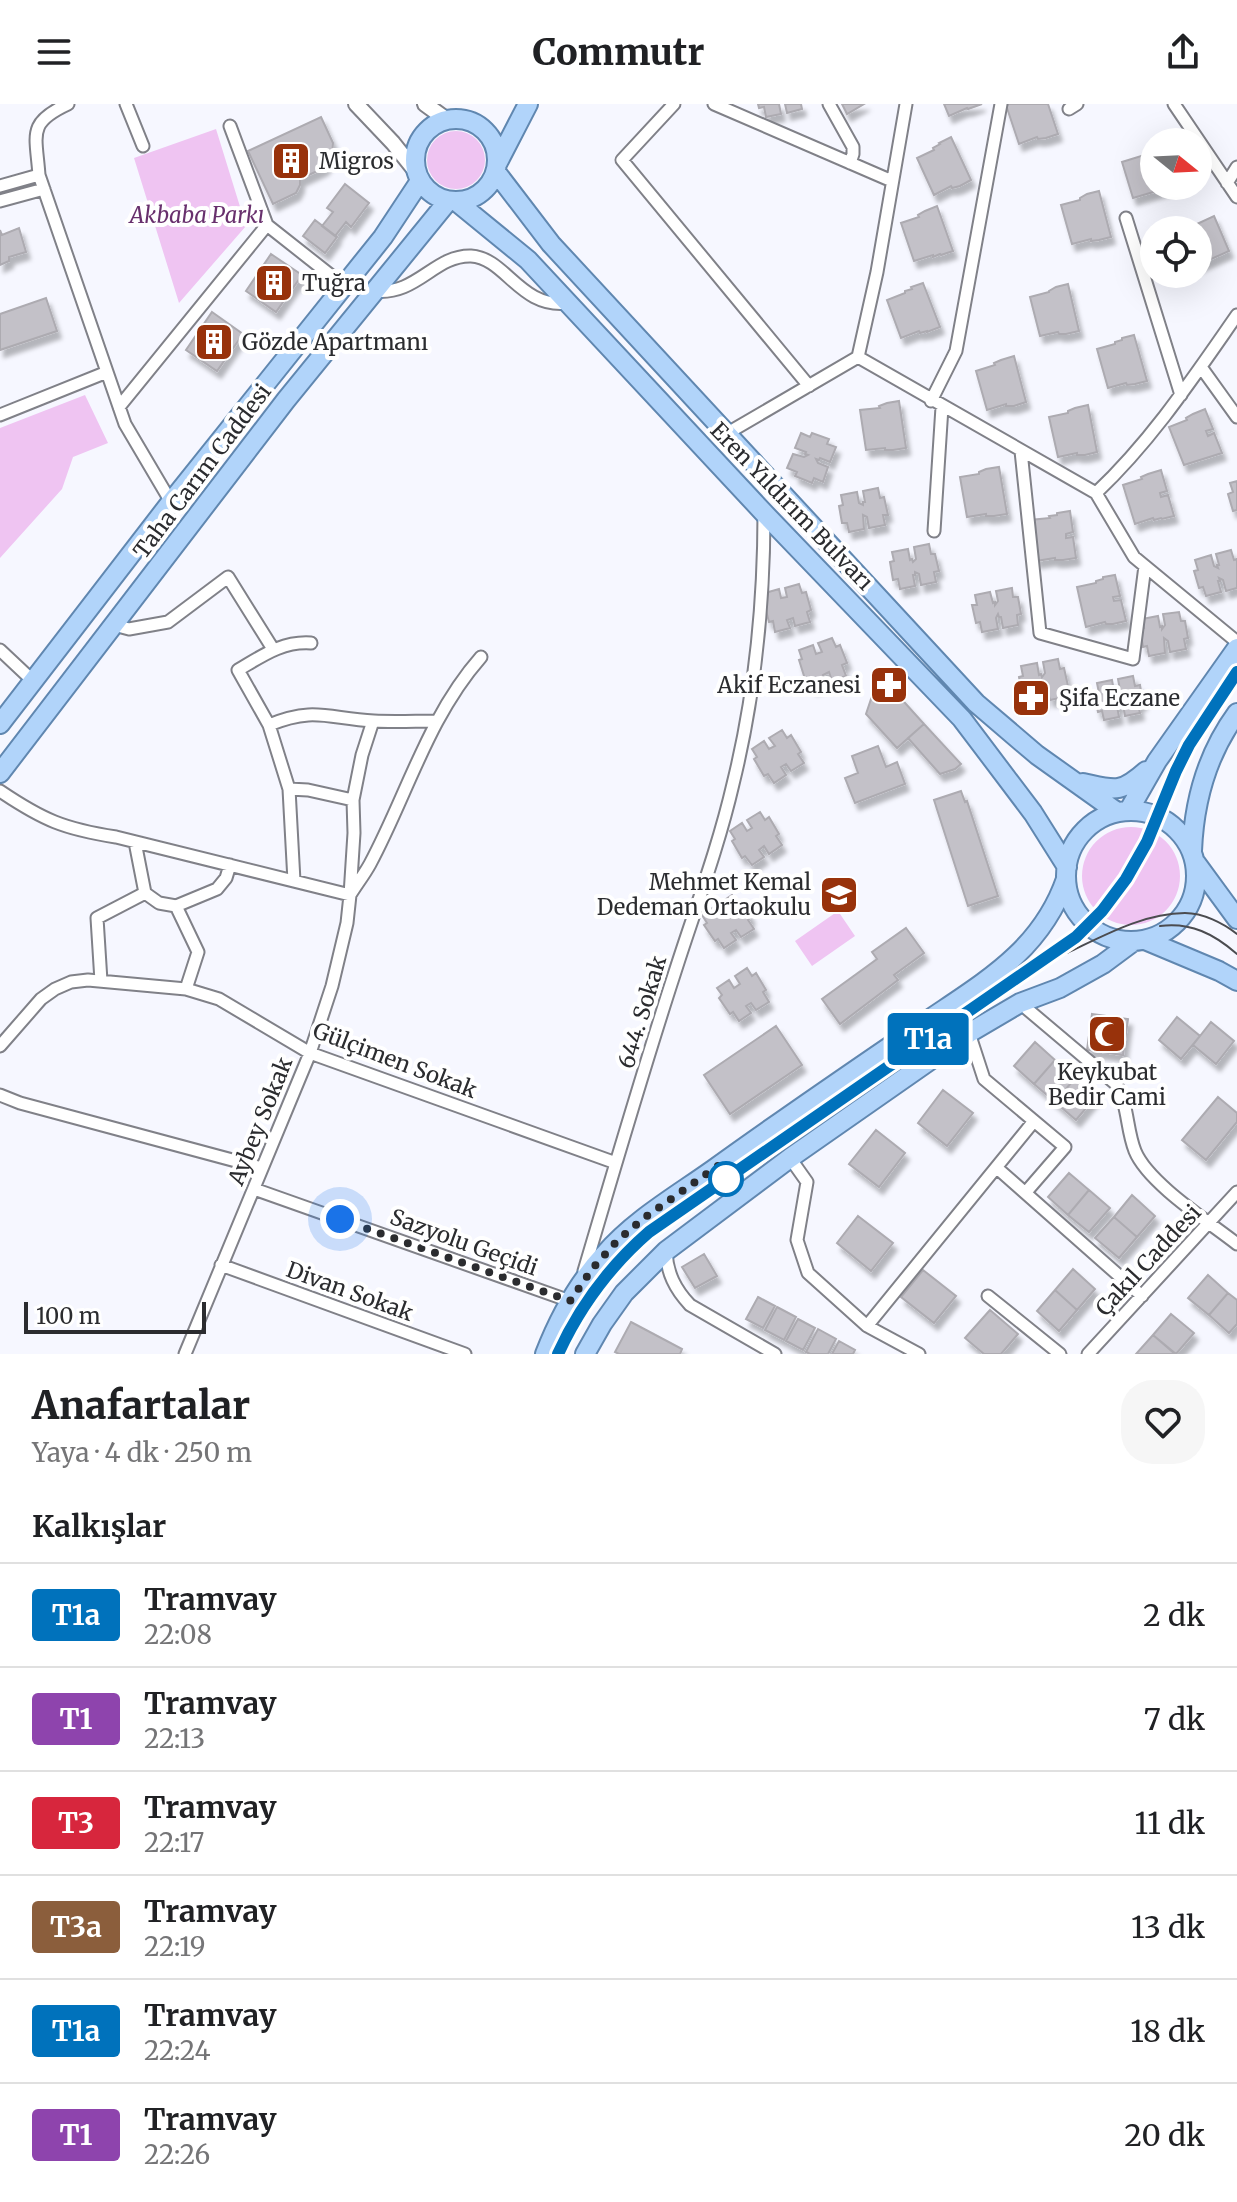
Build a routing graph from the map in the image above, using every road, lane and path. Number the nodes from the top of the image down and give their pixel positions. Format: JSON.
{"nodes":[{"id":1,"x":68,"y":104,"type":"edge"},
{"id":2,"x":126,"y":104,"type":"edge"},
{"id":3,"x":356,"y":104,"type":"edge"},
{"id":4,"x":425,"y":104,"type":"edge"},
{"id":5,"x":477,"y":104,"type":"edge"},
{"id":6,"x":528,"y":104,"type":"edge"},
{"id":7,"x":674,"y":104,"type":"edge"},
{"id":8,"x":714,"y":104,"type":"edge"},
{"id":9,"x":829,"y":104,"type":"edge"},
{"id":10,"x":906,"y":104,"type":"edge"},
{"id":11,"x":1001,"y":104,"type":"edge"},
{"id":12,"x":1174,"y":104,"type":"edge"},
{"id":13,"x":451,"y":119,"type":"junction"},
{"id":14,"x":230,"y":126,"type":"dead end"},
{"id":15,"x":143,"y":146,"type":"dead end"},
{"id":16,"x":850,"y":163,"type":"junction"},
{"id":17,"x":1237,"y":167,"type":"edge"},
{"id":18,"x":496,"y":168,"type":"junction"},
{"id":19,"x":39,"y":175,"type":"junction"},
{"id":20,"x":419,"y":177,"type":"junction"},
{"id":21,"x":892,"y":181,"type":"junction"},
{"id":22,"x":1227,"y":183,"type":"junction"},
{"id":23,"x":0,"y":186,"type":"edge"},
{"id":24,"x":44,"y":189,"type":"junction"},
{"id":25,"x":1237,"y":197,"type":"edge"},
{"id":26,"x":0,"y":201,"type":"edge"},
{"id":27,"x":452,"y":201,"type":"junction"},
{"id":28,"x":1126,"y":218,"type":"dead end"},
{"id":29,"x":267,"y":225,"type":"junction"},
{"id":30,"x":343,"y":285,"type":"junction"},
{"id":31,"x":374,"y":291,"type":"junction"},
{"id":32,"x":568,"y":303,"type":"junction"},
{"id":33,"x":1237,"y":315,"type":"edge"},
{"id":34,"x":858,"y":357,"type":"junction"},
{"id":35,"x":1201,"y":367,"type":"junction"},
{"id":36,"x":107,"y":372,"type":"junction"},
{"id":37,"x":809,"y":386,"type":"junction"},
{"id":38,"x":1181,"y":395,"type":"junction"},
{"id":39,"x":937,"y":404,"type":"junction"},
{"id":40,"x":119,"y":407,"type":"junction"},
{"id":41,"x":0,"y":415,"type":"edge"},
{"id":42,"x":1237,"y":417,"type":"edge"},
{"id":43,"x":726,"y":434,"type":"junction"},
{"id":44,"x":1021,"y":451,"type":"junction"},
{"id":45,"x":1096,"y":493,"type":"junction"},
{"id":46,"x":171,"y":502,"type":"junction"},
{"id":47,"x":764,"y":513,"type":"junction"},
{"id":48,"x":934,"y":531,"type":"dead end"},
{"id":49,"x":1145,"y":566,"type":"junction"},
{"id":50,"x":114,"y":625,"type":"junction"},
{"id":51,"x":1237,"y":642,"type":"edge"},
{"id":52,"x":311,"y":643,"type":"dead end"},
{"id":53,"x":1237,"y":648,"type":"edge"},
{"id":54,"x":273,"y":649,"type":"junction"},
{"id":55,"x":0,"y":650,"type":"edge"},
{"id":56,"x":481,"y":657,"type":"dead end"},
{"id":57,"x":33,"y":681,"type":"junction"},
{"id":58,"x":1237,"y":713,"type":"edge"},
{"id":59,"x":373,"y":721,"type":"junction"},
{"id":60,"x":437,"y":721,"type":"junction"},
{"id":61,"x":0,"y":724,"type":"edge"},
{"id":62,"x":269,"y":725,"type":"junction"},
{"id":63,"x":1157,"y":761,"type":"junction"},
{"id":64,"x":0,"y":773,"type":"edge"},
{"id":65,"x":1075,"y":782,"type":"junction"},
{"id":66,"x":289,"y":789,"type":"junction"},
{"id":67,"x":0,"y":791,"type":"edge"},
{"id":68,"x":353,"y":800,"type":"junction"},
{"id":69,"x":1123,"y":811,"type":"junction"},
{"id":70,"x":135,"y":842,"type":"junction"},
{"id":71,"x":1193,"y":856,"type":"junction"},
{"id":72,"x":230,"y":865,"type":"junction"},
{"id":73,"x":1066,"y":873,"type":"junction"},
{"id":74,"x":294,"y":881,"type":"junction"},
{"id":75,"x":145,"y":893,"type":"junction"},
{"id":76,"x":350,"y":895,"type":"junction"},
{"id":77,"x":176,"y":906,"type":"junction"},
{"id":78,"x":1237,"y":919,"type":"edge"},
{"id":79,"x":1139,"y":940,"type":"junction"},
{"id":80,"x":101,"y":981,"type":"junction"},
{"id":81,"x":1237,"y":981,"type":"edge"},
{"id":82,"x":186,"y":989,"type":"junction"},
{"id":83,"x":1020,"y":1003,"type":"junction"},
{"id":84,"x":969,"y":1033,"type":"junction"},
{"id":85,"x":0,"y":1046,"type":"edge"},
{"id":86,"x":310,"y":1053,"type":"junction"},
{"id":87,"x":0,"y":1095,"type":"edge"},
{"id":88,"x":1034,"y":1121,"type":"junction"},
{"id":89,"x":790,"y":1158,"type":"junction"},
{"id":90,"x":616,"y":1163,"type":"junction"},
{"id":91,"x":262,"y":1168,"type":"junction"},
{"id":92,"x":997,"y":1168,"type":"junction"},
{"id":93,"x":254,"y":1189,"type":"junction"},
{"id":94,"x":1026,"y":1192,"type":"junction"},
{"id":95,"x":1237,"y":1192,"type":"edge"},
{"id":96,"x":1209,"y":1222,"type":"junction"},
{"id":97,"x":1237,"y":1244,"type":"edge"},
{"id":98,"x":666,"y":1251,"type":"junction"},
{"id":99,"x":221,"y":1265,"type":"junction"},
{"id":100,"x":581,"y":1284,"type":"junction"},
{"id":101,"x":988,"y":1296,"type":"dead end"},
{"id":102,"x":1142,"y":1296,"type":"junction"},
{"id":103,"x":570,"y":1301,"type":"junction"},
{"id":104,"x":867,"y":1326,"type":"junction"},
{"id":105,"x":185,"y":1354,"type":"edge"},
{"id":106,"x":465,"y":1354,"type":"edge"},
{"id":107,"x":545,"y":1354,"type":"edge"},
{"id":108,"x":585,"y":1354,"type":"edge"},
{"id":109,"x":775,"y":1354,"type":"edge"},
{"id":110,"x":919,"y":1354,"type":"edge"},
{"id":111,"x":1060,"y":1354,"type":"edge"},
{"id":112,"x":1088,"y":1354,"type":"edge"}],
"edges":[{"from":1,"to":19,"type":"street"},
{"from":2,"to":15,"type":"street"},
{"from":3,"to":20,"type":"street"},
{"from":4,"to":13,"type":"street"},
{"from":5,"to":13,"type":"main road"},
{"from":6,"to":18,"type":"main road"},
{"from":7,"to":37,"type":"street"},
{"from":8,"to":16,"type":"street"},
{"from":9,"to":16,"type":"street"},
{"from":10,"to":21,"type":"street"},
{"from":11,"to":39,"type":"street"},
{"from":12,"to":22,"type":"street"},
{"from":13,"to":18,"type":"main road"},
{"from":13,"to":20,"type":"main road"},
{"from":14,"to":29,"type":"street"},
{"from":16,"to":21,"type":"street"},
{"from":17,"to":22,"type":"street"},
{"from":18,"to":27,"type":"main road"},
{"from":18,"to":43,"type":"main road","name":"Eren Yıldırım Bulvarı"},
{"from":19,"to":23,"type":"street"},
{"from":19,"to":24,"type":"street"},
{"from":20,"to":27,"type":"main road"},
{"from":20,"to":30,"type":"main road","name":"Taha Carım Caddesi"},
{"from":21,"to":34,"type":"street"},
{"from":22,"to":25,"type":"street"},
{"from":24,"to":26,"type":"street"},
{"from":24,"to":36,"type":"street"},
{"from":27,"to":31,"type":"main road","name":"Taha Carım Caddesi"},
{"from":27,"to":32,"type":"main road","name":"Eren Yıldırım Bulvarı"},
{"from":28,"to":38,"type":"street"},
{"from":29,"to":30,"type":"street"},
{"from":29,"to":40,"type":"street"},
{"from":30,"to":46,"type":"main road","name":"Taha Carım Caddesi"},
{"from":31,"to":32,"type":"street"},
{"from":31,"to":50,"type":"main road","name":"Taha Carım Caddesi"},
{"from":32,"to":47,"type":"main road","name":"Eren Yıldırım Bulvarı"},
{"from":33,"to":35,"type":"street"},
{"from":34,"to":37,"type":"street"},
{"from":34,"to":39,"type":"street"},
{"from":35,"to":38,"type":"street"},
{"from":35,"to":42,"type":"street"},
{"from":36,"to":40,"type":"street"},
{"from":36,"to":41,"type":"street"},
{"from":37,"to":43,"type":"street"},
{"from":38,"to":45,"type":"street"},
{"from":39,"to":44,"type":"street"},
{"from":39,"to":48,"type":"street"},
{"from":40,"to":46,"type":"street"},
{"from":43,"to":65,"type":"main road","name":"Eren Yıldırım Bulvarı"},
{"from":44,"to":45,"type":"street"},
{"from":44,"to":49,"type":"street"},
{"from":45,"to":49,"type":"street"},
{"from":46,"to":57,"type":"main road","name":"Taha Carım Caddesi"},
{"from":47,"to":73,"type":"main road","name":"Eren Yıldırım Bulvarı"},
{"from":47,"to":90,"type":"street","name":"644. Sokak"},
{"from":49,"to":51,"type":"street"},
{"from":50,"to":54,"type":"street"},
{"from":50,"to":64,"type":"main road","name":"Taha Carım Caddesi"},
{"from":52,"to":54,"type":"street"},
{"from":53,"to":63,"type":"main road"},
{"from":54,"to":62,"type":"street"},
{"from":55,"to":57,"type":"street"},
{"from":56,"to":60,"type":"street"},
{"from":57,"to":61,"type":"main road","name":"Taha Carım Caddesi"},
{"from":58,"to":71,"type":"main road"},
{"from":59,"to":60,"type":"street"},
{"from":59,"to":62,"type":"street"},
{"from":59,"to":68,"type":"street","name":"Aybey Sokak"},
{"from":60,"to":76,"type":"street"},
{"from":62,"to":66,"type":"street"},
{"from":63,"to":65,"type":"main road"},
{"from":63,"to":69,"type":"main road"},
{"from":65,"to":69,"type":"main road","name":"Eren Yıldırım Bulvarı"},
{"from":66,"to":68,"type":"street"},
{"from":66,"to":74,"type":"street"},
{"from":67,"to":70,"type":"street"},
{"from":68,"to":76,"type":"street","name":"Aybey Sokak"},
{"from":69,"to":71,"type":"main road"},
{"from":69,"to":73,"type":"main road"},
{"from":70,"to":72,"type":"street"},
{"from":70,"to":75,"type":"street"},
{"from":71,"to":78,"type":"main road"},
{"from":71,"to":79,"type":"main road"},
{"from":72,"to":74,"type":"street"},
{"from":72,"to":77,"type":"street"},
{"from":73,"to":79,"type":"main road"},
{"from":73,"to":100,"type":"main road"},
{"from":74,"to":76,"type":"street"},
{"from":75,"to":77,"type":"street"},
{"from":75,"to":80,"type":"street"},
{"from":76,"to":86,"type":"street","name":"Aybey Sokak"},
{"from":77,"to":82,"type":"street"},
{"from":79,"to":81,"type":"main road"},
{"from":79,"to":83,"type":"main road"},
{"from":80,"to":82,"type":"street","name":"Gülçimen Sokak"},
{"from":80,"to":85,"type":"street","name":"Gülçimen Sokak"},
{"from":82,"to":86,"type":"street","name":"Gülçimen Sokak"},
{"from":83,"to":84,"type":"main road"},
{"from":83,"to":96,"type":"street"},
{"from":84,"to":88,"type":"street"},
{"from":84,"to":89,"type":"main road"},
{"from":86,"to":90,"type":"street","name":"Gülçimen Sokak"},
{"from":86,"to":91,"type":"street","name":"Aybey Sokak"},
{"from":87,"to":91,"type":"street"},
{"from":88,"to":92,"type":"street"},
{"from":88,"to":94,"type":"street"},
{"from":89,"to":98,"type":"main road"},
{"from":89,"to":104,"type":"street"},
{"from":90,"to":100,"type":"street","name":"644. Sokak"},
{"from":91,"to":93,"type":"street","name":"Aybey Sokak"},
{"from":92,"to":94,"type":"street"},
{"from":92,"to":104,"type":"street"},
{"from":93,"to":99,"type":"street","name":"Aybey Sokak"},
{"from":93,"to":103,"type":"street","name":"Sazyolu Geçidi"},
{"from":94,"to":102,"type":"street"},
{"from":95,"to":96,"type":"street","name":"Çakıl Caddesi"},
{"from":96,"to":97,"type":"street"},
{"from":96,"to":102,"type":"street","name":"Çakıl Caddesi"},
{"from":98,"to":108,"type":"main road"},
{"from":98,"to":109,"type":"street"},
{"from":99,"to":105,"type":"street","name":"Aybey Sokak"},
{"from":99,"to":106,"type":"street","name":"Divan Sokak"},
{"from":100,"to":103,"type":"main road"},
{"from":101,"to":111,"type":"street"},
{"from":102,"to":112,"type":"street","name":"Çakıl Caddesi"},
{"from":103,"to":107,"type":"main road"},
{"from":104,"to":110,"type":"street"}]}
